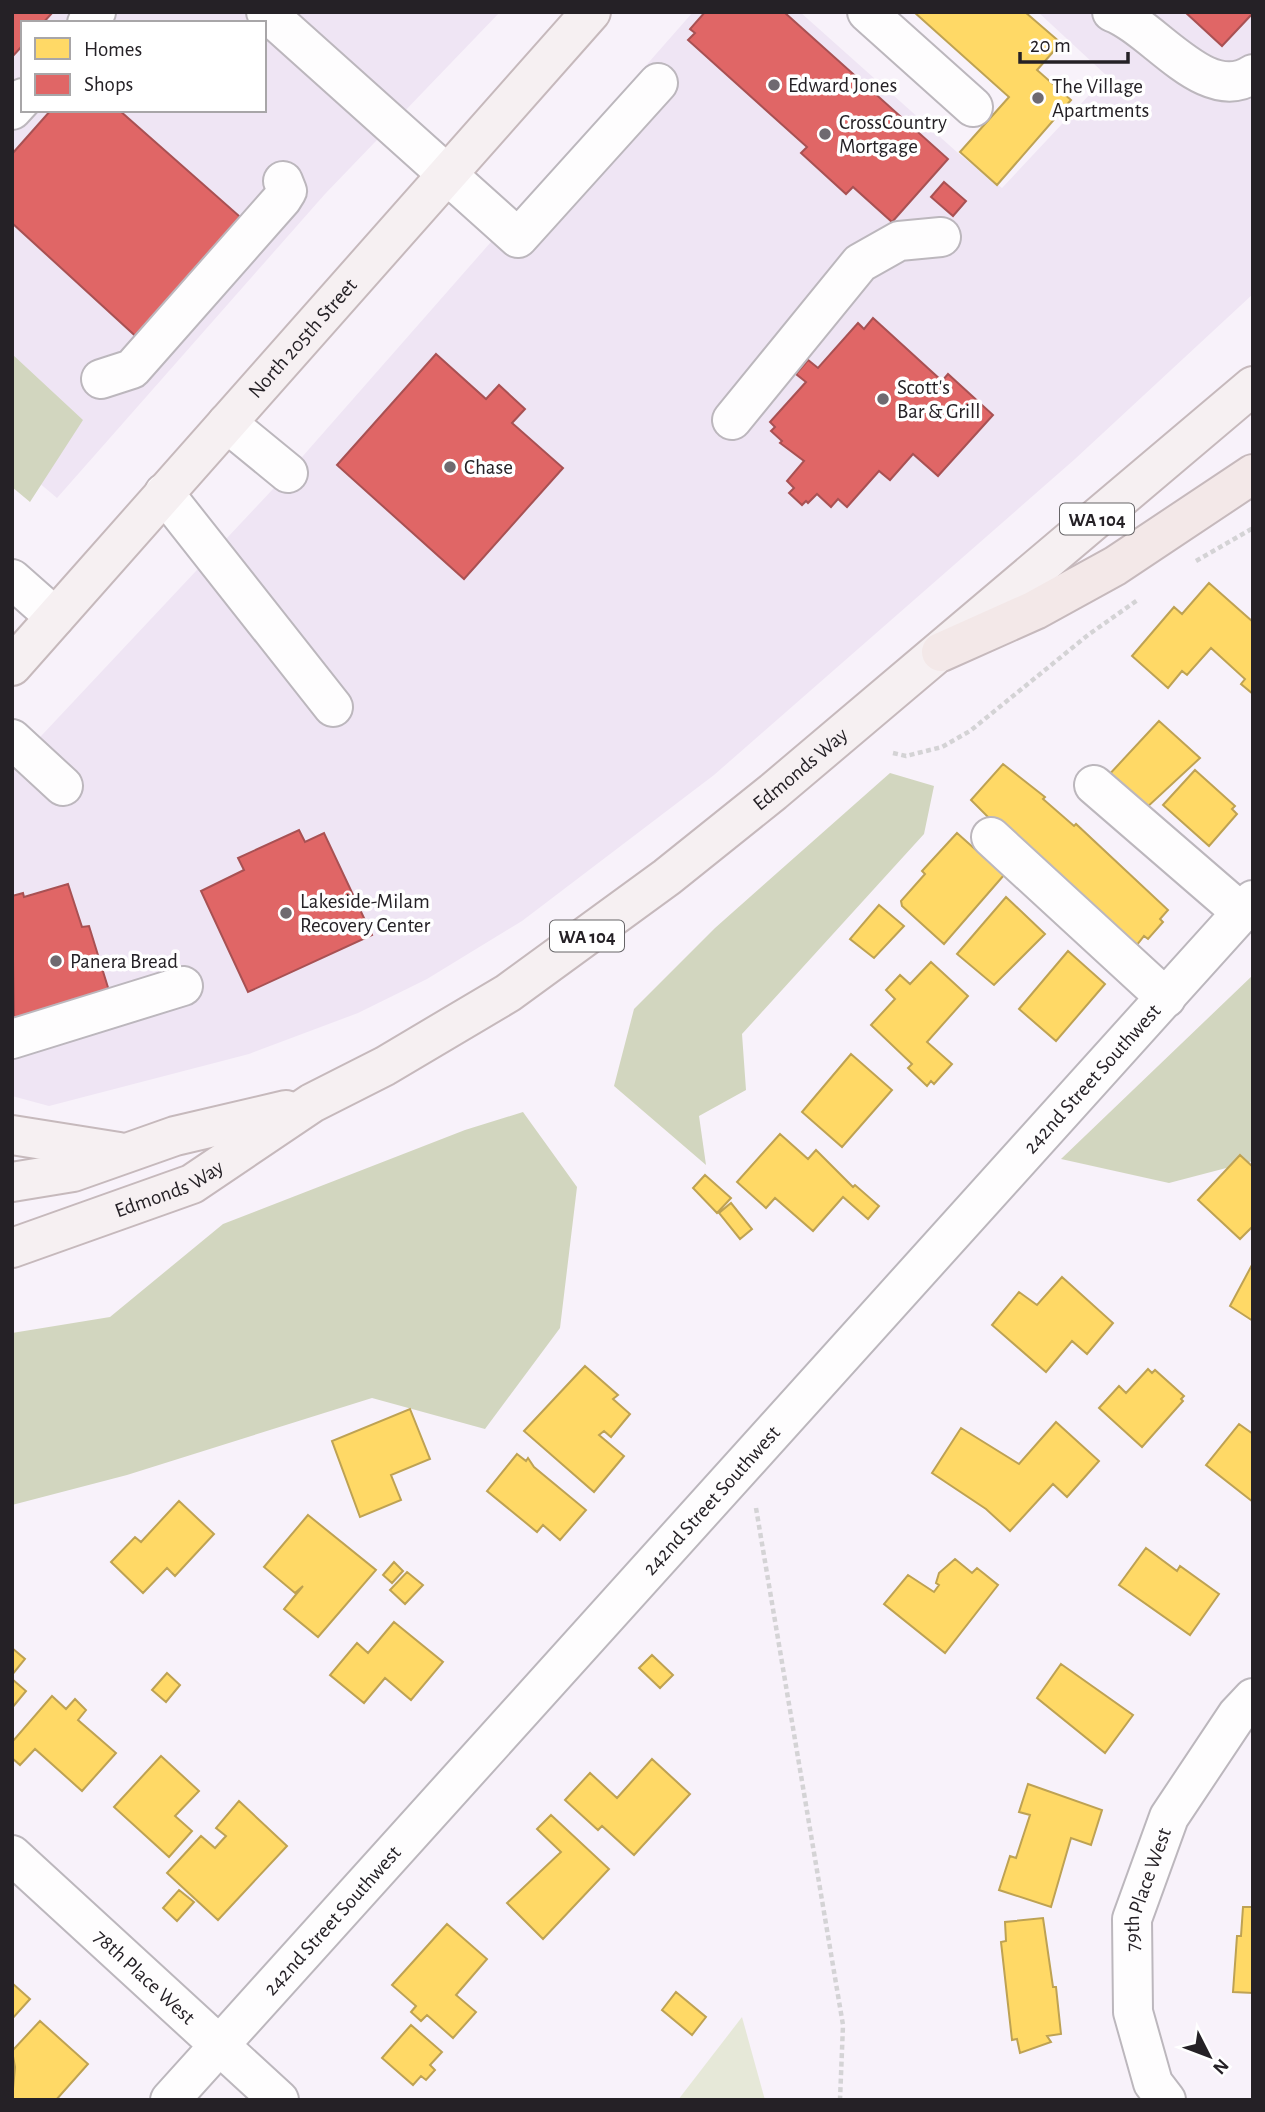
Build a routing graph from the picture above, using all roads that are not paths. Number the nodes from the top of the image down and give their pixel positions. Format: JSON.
{"nodes":[{"id":1,"x":266,"y":12,"type":"edge"},
{"id":2,"x":591,"y":12,"type":"edge"},
{"id":3,"x":867,"y":12,"type":"edge"},
{"id":4,"x":1112,"y":12,"type":"edge"},
{"id":5,"x":1253,"y":74,"type":"edge"},
{"id":6,"x":658,"y":83,"type":"dead end"},
{"id":7,"x":973,"y":107,"type":"dead end"},
{"id":8,"x":445,"y":175,"type":"junction"},
{"id":9,"x":283,"y":181,"type":"dead end"},
{"id":10,"x":941,"y":237,"type":"dead end"},
{"id":11,"x":102,"y":379,"type":"dead end"},
{"id":12,"x":1253,"y":386,"type":"edge"},
{"id":13,"x":732,"y":420,"type":"dead end"},
{"id":14,"x":227,"y":423,"type":"junction"},
{"id":15,"x":288,"y":473,"type":"dead end"},
{"id":16,"x":1253,"y":474,"type":"edge"},
{"id":17,"x":164,"y":493,"type":"junction"},
{"id":18,"x":12,"y":579,"type":"edge"},
{"id":19,"x":55,"y":617,"type":"junction"},
{"id":20,"x":941,"y":652,"type":"junction"},
{"id":21,"x":12,"y":666,"type":"edge"},
{"id":22,"x":333,"y":707,"type":"dead end"},
{"id":23,"x":12,"y":739,"type":"edge"},
{"id":24,"x":1094,"y":785,"type":"dead end"},
{"id":25,"x":62,"y":786,"type":"dead end"},
{"id":26,"x":991,"y":837,"type":"dead end"},
{"id":27,"x":1247,"y":906,"type":"edge"},
{"id":28,"x":183,"y":986,"type":"dead end"},
{"id":29,"x":1166,"y":998,"type":"junction"},
{"id":30,"x":12,"y":1040,"type":"edge"},
{"id":31,"x":312,"y":1103,"type":"junction"},
{"id":32,"x":12,"y":1135,"type":"edge"},
{"id":33,"x":132,"y":1153,"type":"junction"},
{"id":34,"x":12,"y":1182,"type":"edge"},
{"id":35,"x":12,"y":1248,"type":"edge"},
{"id":36,"x":1253,"y":1699,"type":"edge"},
{"id":37,"x":12,"y":1855,"type":"edge"},
{"id":38,"x":220,"y":2046,"type":"junction"},
{"id":39,"x":170,"y":2100,"type":"edge"},
{"id":40,"x":279,"y":2100,"type":"edge"},
{"id":41,"x":1166,"y":2100,"type":"edge"}],
"edges":[{"from":1,"to":8,"type":"street"},
{"from":2,"to":8,"type":"main road","name":"North 205th Street"},
{"from":3,"to":7,"type":"street"},
{"from":4,"to":5,"type":"street"},
{"from":6,"to":8,"type":"street"},
{"from":8,"to":14,"type":"main road","name":"North 205th Street"},
{"from":9,"to":11,"type":"street"},
{"from":10,"to":13,"type":"street"},
{"from":12,"to":20,"type":"main road","name":"Edmonds Way","number":"WA 104"},
{"from":14,"to":15,"type":"street"},
{"from":14,"to":17,"type":"main road","name":"North 205th Street"},
{"from":16,"to":20,"type":"highway"},
{"from":17,"to":19,"type":"main road","name":"North 205th Street"},
{"from":17,"to":22,"type":"street"},
{"from":18,"to":19,"type":"street"},
{"from":19,"to":21,"type":"main road","name":"North 205th Street"},
{"from":20,"to":31,"type":"main road","name":"Edmonds Way","number":"WA 104"},
{"from":23,"to":25,"type":"street"},
{"from":24,"to":27,"type":"street"},
{"from":26,"to":29,"type":"street"},
{"from":27,"to":29,"type":"street","name":"242nd Street Southwest"},
{"from":28,"to":30,"type":"street"},
{"from":29,"to":38,"type":"street","name":"242nd Street Southwest"},
{"from":31,"to":33,"type":"main road","name":"Edmonds Way","number":"WA 104"},
{"from":31,"to":35,"type":"main road","name":"Edmonds Way","number":"WA 104"},
{"from":32,"to":33,"type":"main road"},
{"from":33,"to":34,"type":"main road","name":"Edmonds Way","number":"WA 104"},
{"from":36,"to":41,"type":"street","name":"79th Place West"},
{"from":37,"to":38,"type":"street","name":"78th Place West"},
{"from":38,"to":39,"type":"street","name":"242nd Street Southwest"},
{"from":38,"to":40,"type":"street","name":"78th Place West"}]}
